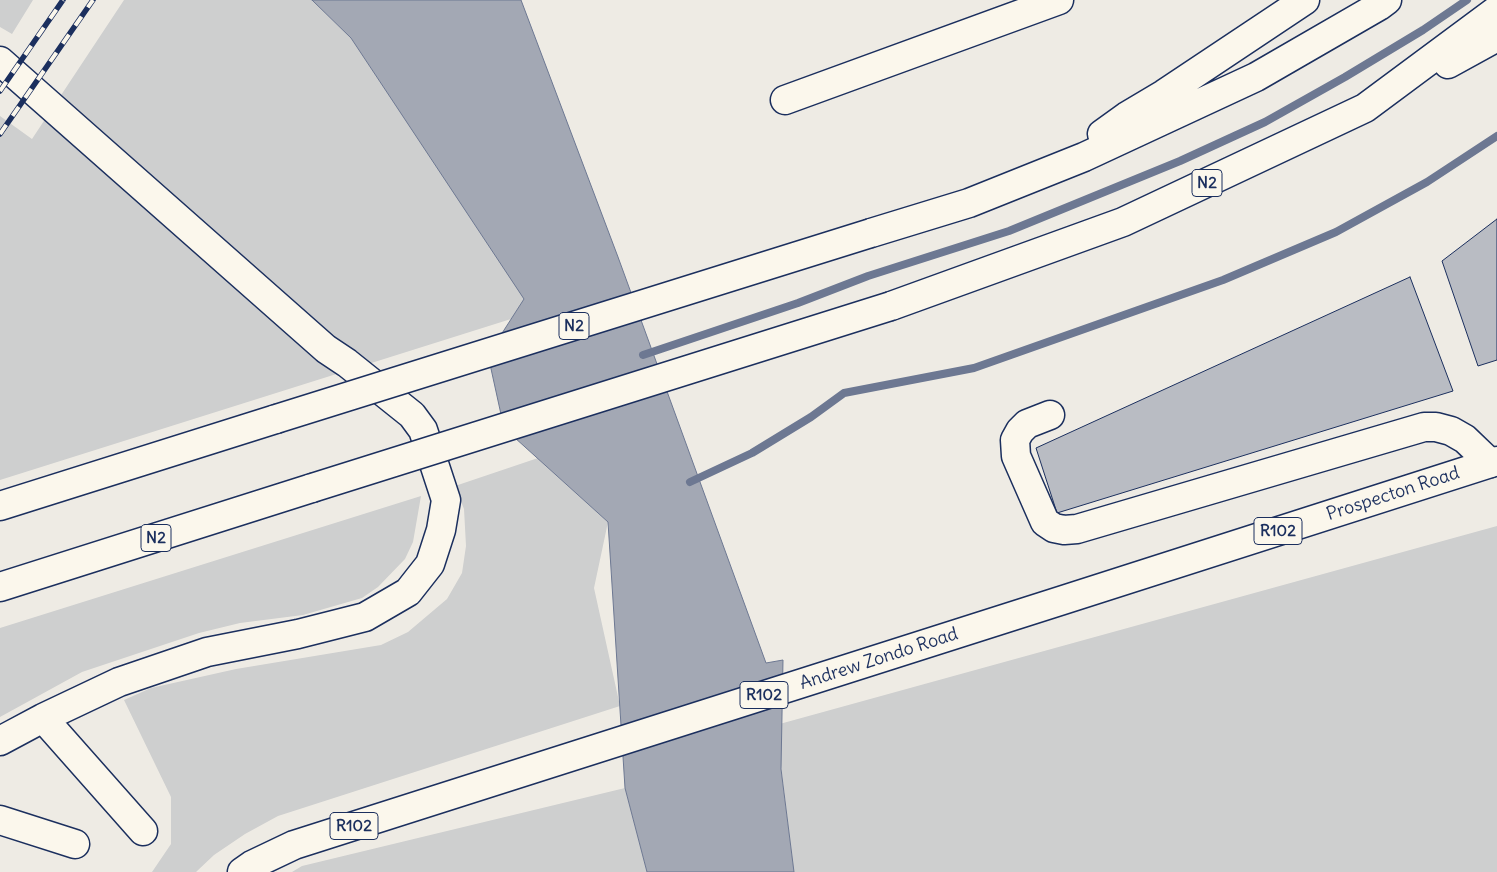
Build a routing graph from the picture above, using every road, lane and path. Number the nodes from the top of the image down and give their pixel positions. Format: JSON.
{"nodes":[{"id":1,"x":1059,"y":0,"type":"edge"},
{"id":2,"x":1304,"y":0,"type":"edge"},
{"id":3,"x":1387,"y":0,"type":"edge"},
{"id":4,"x":1497,"y":10,"type":"edge"},
{"id":5,"x":1497,"y":37,"type":"edge"},
{"id":6,"x":0,"y":61,"type":"edge"},
{"id":7,"x":785,"y":100,"type":"dead end"},
{"id":8,"x":1365,"y":108,"type":"junction"},
{"id":9,"x":1084,"y":156,"type":"junction"},
{"id":10,"x":1050,"y":415,"type":"dead end"},
{"id":11,"x":1493,"y":462,"type":"edge"},
{"id":12,"x":0,"y":506,"type":"edge"},
{"id":13,"x":0,"y":587,"type":"edge"},
{"id":14,"x":1060,"y":602,"type":"joint"},
{"id":15,"x":43,"y":718,"type":"junction"},
{"id":16,"x":0,"y":741,"type":"edge"},
{"id":17,"x":0,"y":820,"type":"edge"},
{"id":18,"x":143,"y":831,"type":"dead end"},
{"id":19,"x":75,"y":844,"type":"dead end"},
{"id":20,"x":242,"y":872,"type":"edge"}],
"edges":[{"from":1,"to":7,"type":"main road"},
{"from":2,"to":9,"type":"main road"},
{"from":3,"to":9,"type":"main road","number":"N2"},
{"from":4,"to":8,"type":"main road","number":"N2"},
{"from":5,"to":8,"type":"main road"},
{"from":6,"to":15,"type":"main road"},
{"from":8,"to":13,"type":"main road","number":"N2","bridge":true},
{"from":9,"to":12,"type":"main road","number":"N2","bridge":true},
{"from":10,"to":11,"type":"main road"},
{"from":11,"to":14,"type":"main road","name":"Prospecton Road","number":"R102"},
{"from":14,"to":20,"type":"main road","name":"Andrew Zondo Road","number":"R102"},
{"from":15,"to":16,"type":"main road"},
{"from":15,"to":18,"type":"main road"},
{"from":17,"to":19,"type":"main road"}]}
